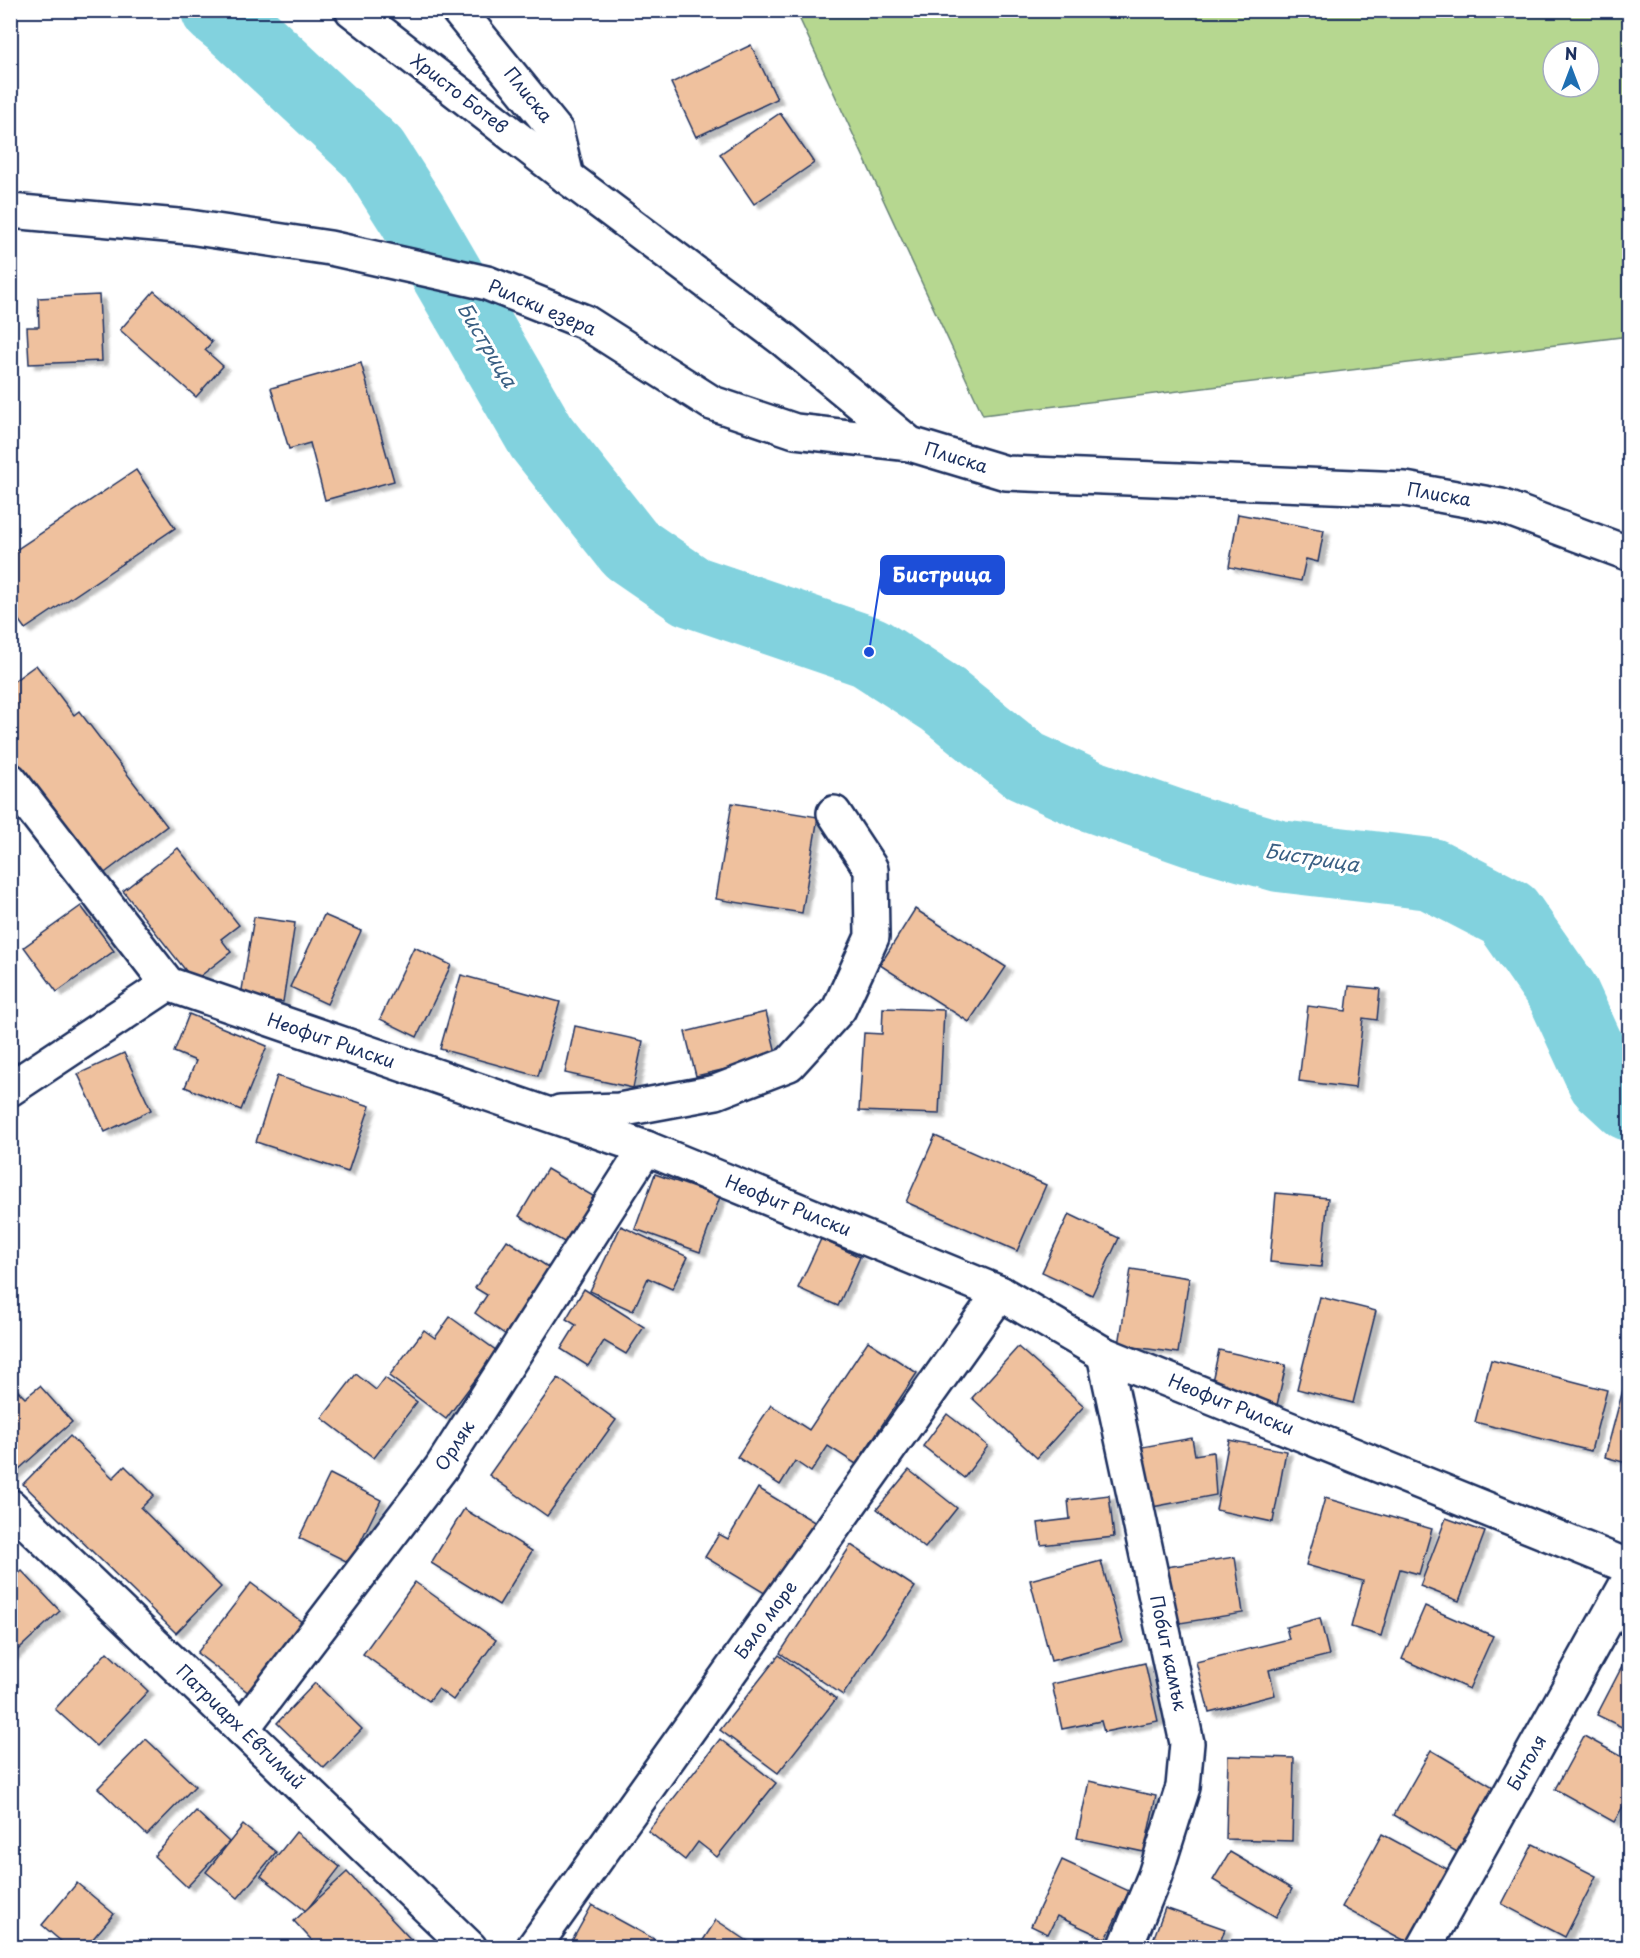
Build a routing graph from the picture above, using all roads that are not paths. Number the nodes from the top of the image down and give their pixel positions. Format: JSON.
{"nodes":[{"id":1,"x":352,"y":10,"type":"edge"},
{"id":2,"x":458,"y":10,"type":"edge"},
{"id":3,"x":567,"y":177,"type":"junction"},
{"id":4,"x":10,"y":211,"type":"edge"},
{"id":5,"x":910,"y":444,"type":"junction"},
{"id":6,"x":1629,"y":554,"type":"edge"},
{"id":7,"x":10,"y":780,"type":"edge"},
{"id":8,"x":834,"y":813,"type":"dead end"},
{"id":9,"x":168,"y":984,"type":"junction"},
{"id":10,"x":10,"y":1089,"type":"edge"},
{"id":11,"x":537,"y":1112,"type":"junction"},
{"id":12,"x":646,"y":1148,"type":"junction"},
{"id":13,"x":1000,"y":1293,"type":"junction"},
{"id":14,"x":1104,"y":1354,"type":"junction"},
{"id":15,"x":10,"y":1506,"type":"edge"},
{"id":16,"x":1629,"y":1568,"type":"edge"},
{"id":17,"x":1629,"y":1578,"type":"edge"},
{"id":18,"x":242,"y":1728,"type":"junction"},
{"id":19,"x":470,"y":1947,"type":"edge"},
{"id":20,"x":533,"y":1947,"type":"edge"},
{"id":21,"x":1125,"y":1947,"type":"edge"},
{"id":22,"x":1424,"y":1947,"type":"edge"}],
"edges":[{"from":1,"to":3,"type":"street","name":"Христо Ботев"},
{"from":2,"to":3,"type":"street","name":"Плиска"},
{"from":3,"to":5,"type":"street","name":"Плиска"},
{"from":4,"to":5,"type":"street","name":"Рилски езера"},
{"from":5,"to":6,"type":"street","name":"Плиска"},
{"from":7,"to":9,"type":"street"},
{"from":8,"to":11,"type":"street"},
{"from":9,"to":10,"type":"street"},
{"from":9,"to":11,"type":"street","name":"Неофит Рилски"},
{"from":11,"to":12,"type":"street","name":"Неофит Рилски"},
{"from":12,"to":13,"type":"street","name":"Неофит Рилски"},
{"from":12,"to":18,"type":"street","name":"Орляк"},
{"from":13,"to":14,"type":"street","name":"Неофит Рилски"},
{"from":13,"to":20,"type":"street","name":"Бяло море"},
{"from":14,"to":16,"type":"street","name":"Неофит Рилски"},
{"from":14,"to":21,"type":"street","name":"Побит камък"},
{"from":15,"to":18,"type":"street","name":"Патриарх Евтимий"},
{"from":17,"to":22,"type":"street","name":"Битоля"},
{"from":18,"to":19,"type":"street","name":"Патриарх Евтимий"}]}
